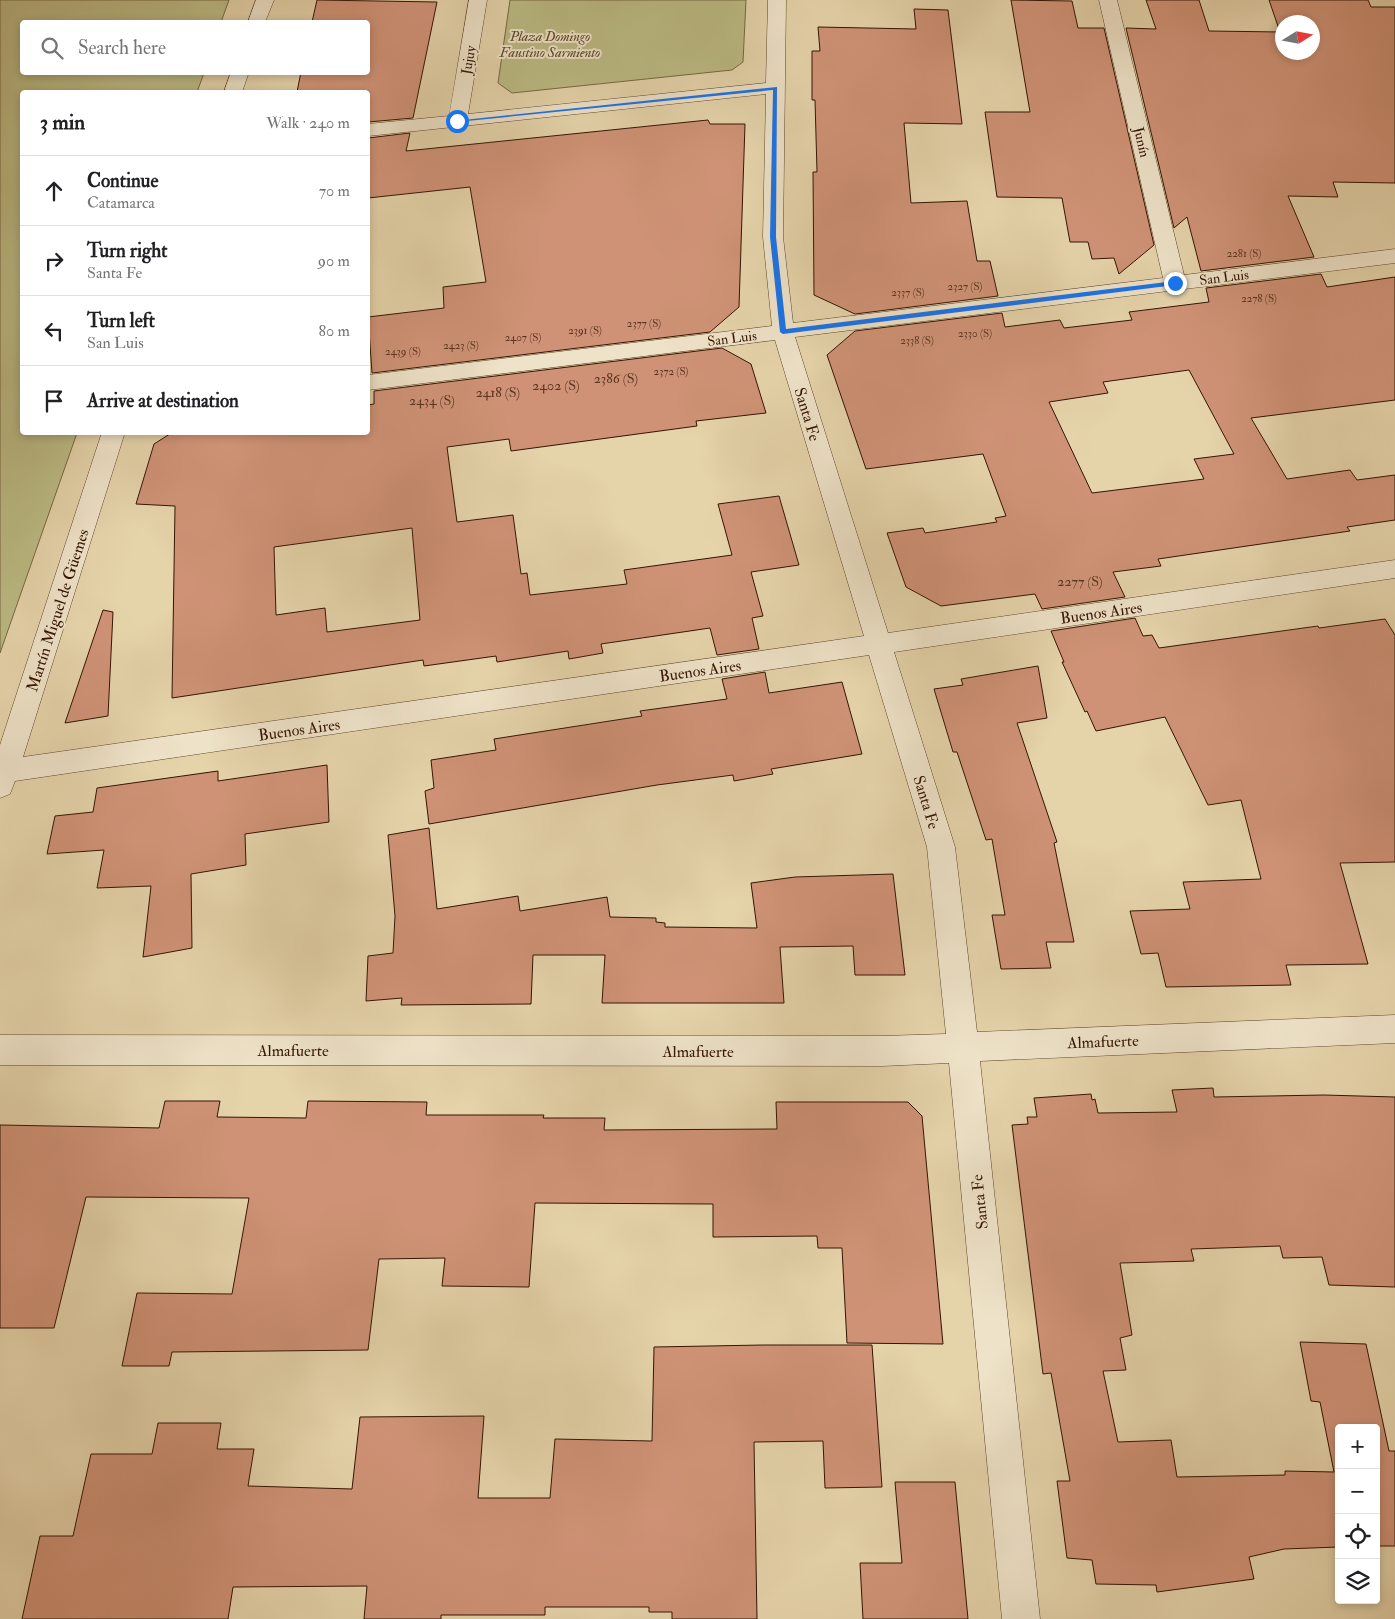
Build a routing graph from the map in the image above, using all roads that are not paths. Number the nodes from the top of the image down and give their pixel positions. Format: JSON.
{"nodes":[{"id":1,"x":265,"y":0,"type":"edge"},
{"id":2,"x":478,"y":0,"type":"edge"},
{"id":3,"x":777,"y":0,"type":"edge"},
{"id":4,"x":1108,"y":0,"type":"edge"},
{"id":5,"x":259,"y":20,"type":"edge"},
{"id":6,"x":239,"y":75,"type":"edge"},
{"id":7,"x":776,"y":88,"type":"junction"},
{"id":8,"x":234,"y":90,"type":"edge"},
{"id":9,"x":457,"y":121,"type":"junction"},
{"id":10,"x":370,"y":130,"type":"edge"},
{"id":11,"x":1395,"y":256,"type":"edge"},
{"id":12,"x":1175,"y":283,"type":"junction"},
{"id":13,"x":783,"y":332,"type":"junction"},
{"id":14,"x":370,"y":383,"type":"edge"},
{"id":15,"x":113,"y":435,"type":"edge"},
{"id":16,"x":1395,"y":569,"type":"edge"},
{"id":17,"x":879,"y":645,"type":"junction"},
{"id":18,"x":2,"y":779,"type":"edge"},
{"id":19,"x":1395,"y":1029,"type":"edge"},
{"id":20,"x":963,"y":1047,"type":"junction"},
{"id":21,"x":0,"y":1050,"type":"edge"},
{"id":22,"x":1021,"y":1619,"type":"edge"}],
"edges":[{"from":1,"to":5,"type":"street"},
{"from":2,"to":9,"type":"street","name":"Jujuy"},
{"from":3,"to":7,"type":"street","name":"Santa Fe"},
{"from":4,"to":12,"type":"street","name":"Junín"},
{"from":6,"to":8,"type":"street"},
{"from":7,"to":9,"type":"street"},
{"from":7,"to":13,"type":"street","name":"Santa Fe"},
{"from":9,"to":10,"type":"street"},
{"from":11,"to":12,"type":"street","name":"San Luis"},
{"from":12,"to":13,"type":"street","name":"San Luis"},
{"from":13,"to":14,"type":"street","name":"San Luis"},
{"from":13,"to":17,"type":"street","name":"Santa Fe"},
{"from":15,"to":18,"type":"street","name":"Martín Miguel de Güemes"},
{"from":16,"to":17,"type":"street","name":"Buenos Aires"},
{"from":17,"to":18,"type":"street","name":"Buenos Aires"},
{"from":17,"to":20,"type":"street","name":"Santa Fe"},
{"from":19,"to":20,"type":"street","name":"Almafuerte"},
{"from":20,"to":21,"type":"street","name":"Almafuerte"},
{"from":20,"to":22,"type":"street","name":"Santa Fe"}]}
